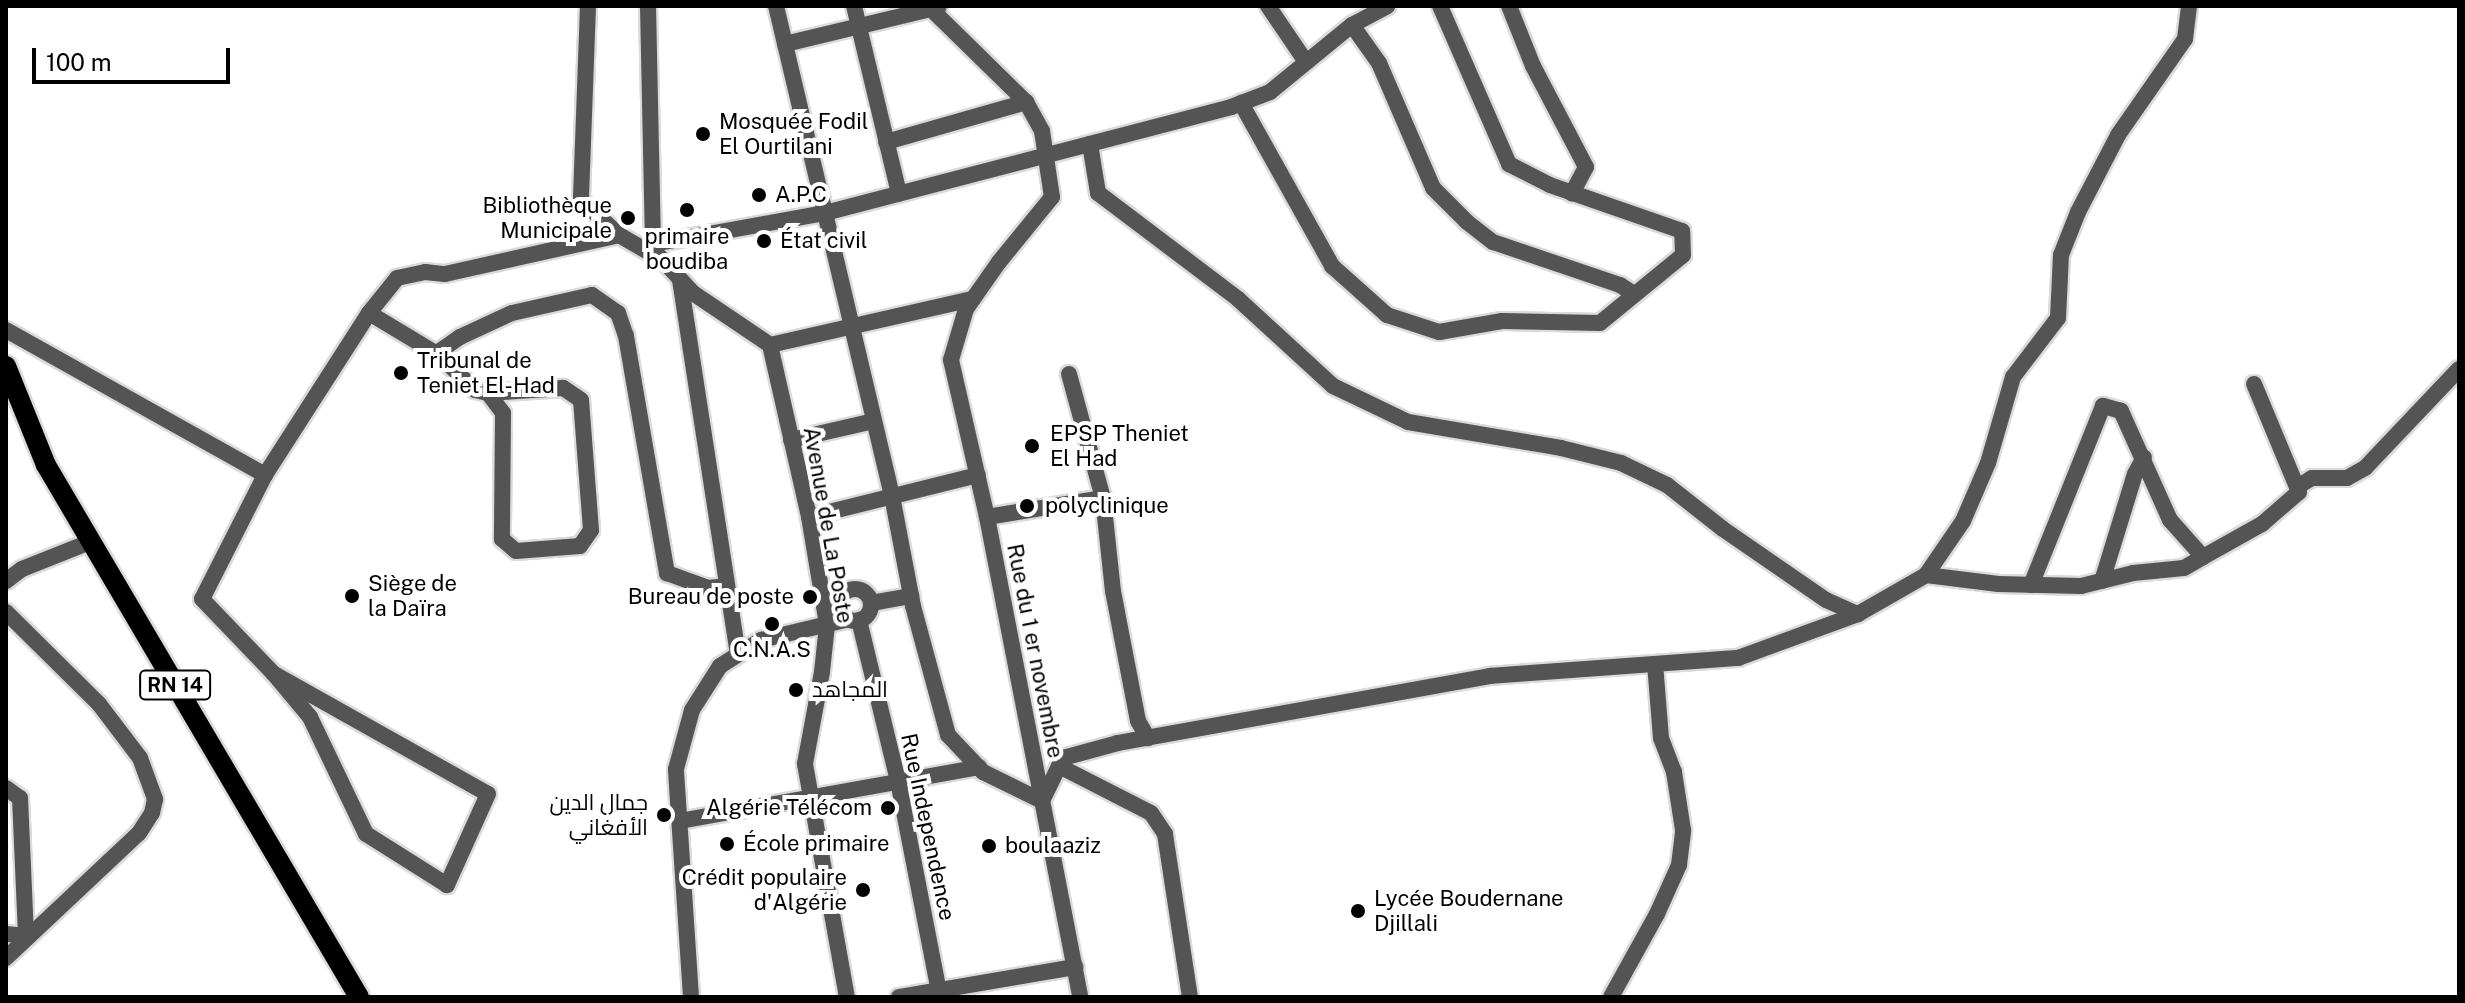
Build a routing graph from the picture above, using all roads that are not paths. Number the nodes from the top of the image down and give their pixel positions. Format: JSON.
{"nodes":[{"id":1,"x":588,"y":6,"type":"edge"},
{"id":2,"x":648,"y":6,"type":"edge"},
{"id":3,"x":776,"y":6,"type":"edge"},
{"id":4,"x":854,"y":6,"type":"edge"},
{"id":5,"x":1268,"y":6,"type":"edge"},
{"id":6,"x":1387,"y":6,"type":"edge"},
{"id":7,"x":1440,"y":6,"type":"edge"},
{"id":8,"x":1509,"y":6,"type":"edge"},
{"id":9,"x":2189,"y":6,"type":"edge"},
{"id":10,"x":933,"y":7,"type":"edge"},
{"id":11,"x":1352,"y":25,"type":"junction"},
{"id":12,"x":859,"y":26,"type":"junction"},
{"id":13,"x":785,"y":44,"type":"junction"},
{"id":14,"x":1306,"y":62,"type":"junction"},
{"id":15,"x":1026,"y":102,"type":"junction"},
{"id":16,"x":1241,"y":103,"type":"junction"},
{"id":17,"x":886,"y":142,"type":"junction"},
{"id":18,"x":1090,"y":144,"type":"junction"},
{"id":19,"x":1046,"y":156,"type":"junction"},
{"id":20,"x":1572,"y":193,"type":"junction"},
{"id":21,"x":899,"y":194,"type":"junction"},
{"id":22,"x":825,"y":213,"type":"junction"},
{"id":23,"x":619,"y":235,"type":"junction"},
{"id":24,"x":656,"y":247,"type":"junction"},
{"id":25,"x":680,"y":279,"type":"junction"},
{"id":26,"x":1634,"y":294,"type":"junction"},
{"id":27,"x":973,"y":299,"type":"junction"},
{"id":28,"x":369,"y":313,"type":"junction"},
{"id":29,"x":850,"y":327,"type":"junction"},
{"id":30,"x":6,"y":330,"type":"edge"},
{"id":31,"x":770,"y":345,"type":"junction"},
{"id":32,"x":437,"y":353,"type":"junction"},
{"id":33,"x":6,"y":366,"type":"edge"},
{"id":34,"x":2459,"y":369,"type":"edge"},
{"id":35,"x":1069,"y":374,"type":"dead end"},
{"id":36,"x":2254,"y":384,"type":"dead end"},
{"id":37,"x":488,"y":393,"type":"junction"},
{"id":38,"x":874,"y":421,"type":"junction"},
{"id":39,"x":791,"y":440,"type":"junction"},
{"id":40,"x":2144,"y":457,"type":"junction"},
{"id":41,"x":265,"y":475,"type":"junction"},
{"id":42,"x":978,"y":475,"type":"junction"},
{"id":43,"x":2297,"y":487,"type":"junction"},
{"id":44,"x":892,"y":496,"type":"junction"},
{"id":45,"x":1103,"y":498,"type":"junction"},
{"id":46,"x":809,"y":517,"type":"junction"},
{"id":47,"x":987,"y":517,"type":"junction"},
{"id":48,"x":90,"y":542,"type":"junction"},
{"id":49,"x":2203,"y":557,"type":"junction"},
{"id":50,"x":1926,"y":575,"type":"junction"},
{"id":51,"x":6,"y":581,"type":"edge"},
{"id":52,"x":2102,"y":581,"type":"junction"},
{"id":53,"x":2031,"y":585,"type":"junction"},
{"id":54,"x":727,"y":586,"type":"junction"},
{"id":55,"x":911,"y":596,"type":"junction"},
{"id":56,"x":871,"y":603,"type":"junction"},
{"id":57,"x":6,"y":612,"type":"edge"},
{"id":58,"x":1858,"y":614,"type":"junction"},
{"id":59,"x":854,"y":620,"type":"junction"},
{"id":60,"x":827,"y":625,"type":"junction"},
{"id":61,"x":738,"y":654,"type":"junction"},
{"id":62,"x":1655,"y":664,"type":"junction"},
{"id":63,"x":274,"y":674,"type":"junction"},
{"id":64,"x":1148,"y":738,"type":"junction"},
{"id":65,"x":1059,"y":766,"type":"junction"},
{"id":66,"x":979,"y":767,"type":"junction"},
{"id":67,"x":898,"y":781,"type":"junction"},
{"id":68,"x":6,"y":788,"type":"edge"},
{"id":69,"x":810,"y":796,"type":"junction"},
{"id":70,"x":1042,"y":801,"type":"junction"},
{"id":71,"x":680,"y":821,"type":"junction"},
{"id":72,"x":6,"y":934,"type":"edge"},
{"id":73,"x":26,"y":936,"type":"junction"},
{"id":74,"x":6,"y":958,"type":"edge"},
{"id":75,"x":1075,"y":967,"type":"junction"},
{"id":76,"x":939,"y":994,"type":"edge"},
{"id":77,"x":359,"y":997,"type":"edge"},
{"id":78,"x":691,"y":997,"type":"edge"},
{"id":79,"x":847,"y":997,"type":"edge"},
{"id":80,"x":899,"y":997,"type":"edge"},
{"id":81,"x":1080,"y":997,"type":"edge"},
{"id":82,"x":1190,"y":997,"type":"edge"},
{"id":83,"x":1611,"y":997,"type":"edge"}],
"edges":[{"from":1,"to":23,"type":"street"},
{"from":2,"to":24,"type":"street"},
{"from":3,"to":13,"type":"street"},
{"from":4,"to":12,"type":"street"},
{"from":5,"to":14,"type":"street"},
{"from":6,"to":11,"type":"street"},
{"from":7,"to":20,"type":"street"},
{"from":8,"to":20,"type":"street"},
{"from":9,"to":50,"type":"street"},
{"from":10,"to":12,"type":"street"},
{"from":10,"to":15,"type":"street","name":"Rue du 1 er novembre"},
{"from":11,"to":14,"type":"street"},
{"from":11,"to":26,"type":"street"},
{"from":12,"to":13,"type":"street"},
{"from":12,"to":17,"type":"street"},
{"from":13,"to":22,"type":"street"},
{"from":14,"to":16,"type":"street"},
{"from":15,"to":17,"type":"street"},
{"from":15,"to":19,"type":"street","name":"Rue du 1 er novembre"},
{"from":16,"to":18,"type":"street"},
{"from":16,"to":26,"type":"street"},
{"from":17,"to":21,"type":"street"},
{"from":18,"to":19,"type":"street"},
{"from":18,"to":58,"type":"street"},
{"from":19,"to":21,"type":"street"},
{"from":19,"to":27,"type":"street","name":"Rue du 1 er novembre"},
{"from":20,"to":26,"type":"street"},
{"from":21,"to":22,"type":"street"},
{"from":22,"to":24,"type":"street"},
{"from":22,"to":29,"type":"street"},
{"from":23,"to":24,"type":"street"},
{"from":23,"to":28,"type":"street"},
{"from":24,"to":25,"type":"street"},
{"from":25,"to":31,"type":"street"},
{"from":25,"to":54,"type":"street"},
{"from":27,"to":29,"type":"street"},
{"from":27,"to":42,"type":"street","name":"Rue du 1 er novembre"},
{"from":28,"to":32,"type":"street"},
{"from":28,"to":41,"type":"street"},
{"from":29,"to":31,"type":"street"},
{"from":29,"to":38,"type":"street"},
{"from":30,"to":41,"type":"street"},
{"from":31,"to":39,"type":"street","name":"Avenue de La Poste"},
{"from":32,"to":37,"type":"street"},
{"from":32,"to":54,"type":"street"},
{"from":33,"to":48,"type":"main road","number":"RN 14"},
{"from":34,"to":43,"type":"street"},
{"from":35,"to":45,"type":"street"},
{"from":36,"to":43,"type":"street"},
{"from":37,"to":37,"type":"street"},
{"from":38,"to":39,"type":"street"},
{"from":38,"to":44,"type":"street"},
{"from":39,"to":46,"type":"street","name":"Avenue de La Poste"},
{"from":40,"to":49,"type":"street"},
{"from":40,"to":52,"type":"street"},
{"from":40,"to":53,"type":"street"},
{"from":41,"to":63,"type":"street"},
{"from":42,"to":44,"type":"street"},
{"from":42,"to":47,"type":"street","name":"Rue du 1 er novembre"},
{"from":43,"to":49,"type":"street"},
{"from":44,"to":46,"type":"street"},
{"from":44,"to":55,"type":"street"},
{"from":45,"to":47,"type":"street"},
{"from":45,"to":64,"type":"street"},
{"from":46,"to":60,"type":"street","name":"Avenue de La Poste"},
{"from":47,"to":70,"type":"street","name":"Rue du 1 er novembre"},
{"from":48,"to":51,"type":"street"},
{"from":48,"to":77,"type":"main road","number":"RN 14"},
{"from":49,"to":52,"type":"street"},
{"from":50,"to":53,"type":"street"},
{"from":50,"to":58,"type":"street"},
{"from":52,"to":53,"type":"street"},
{"from":54,"to":61,"type":"street"},
{"from":55,"to":56,"type":"street"},
{"from":55,"to":66,"type":"street"},
{"from":56,"to":59,"type":"street"},
{"from":56,"to":59,"type":"street"},
{"from":57,"to":73,"type":"street"},
{"from":58,"to":62,"type":"street"},
{"from":59,"to":60,"type":"street"},
{"from":59,"to":67,"type":"street","name":"Rue Independence"},
{"from":60,"to":61,"type":"street"},
{"from":60,"to":69,"type":"street","name":"Avenue de La Poste"},
{"from":61,"to":71,"type":"street"},
{"from":62,"to":64,"type":"street"},
{"from":62,"to":83,"type":"street"},
{"from":63,"to":63,"type":"street"},
{"from":64,"to":65,"type":"street"},
{"from":65,"to":70,"type":"street"},
{"from":65,"to":82,"type":"street"},
{"from":66,"to":67,"type":"street"},
{"from":66,"to":70,"type":"street"},
{"from":67,"to":69,"type":"street"},
{"from":67,"to":76,"type":"street","name":"Rue Independence"},
{"from":68,"to":73,"type":"street"},
{"from":69,"to":71,"type":"street"},
{"from":69,"to":79,"type":"street","name":"Avenue de La Poste"},
{"from":70,"to":75,"type":"street","name":"Rue du 1 er novembre"},
{"from":71,"to":78,"type":"street"},
{"from":72,"to":73,"type":"street"},
{"from":73,"to":74,"type":"street"},
{"from":75,"to":76,"type":"street"},
{"from":75,"to":81,"type":"street","name":"Rue du 1 er novembre"},
{"from":76,"to":80,"type":"street"}]}
